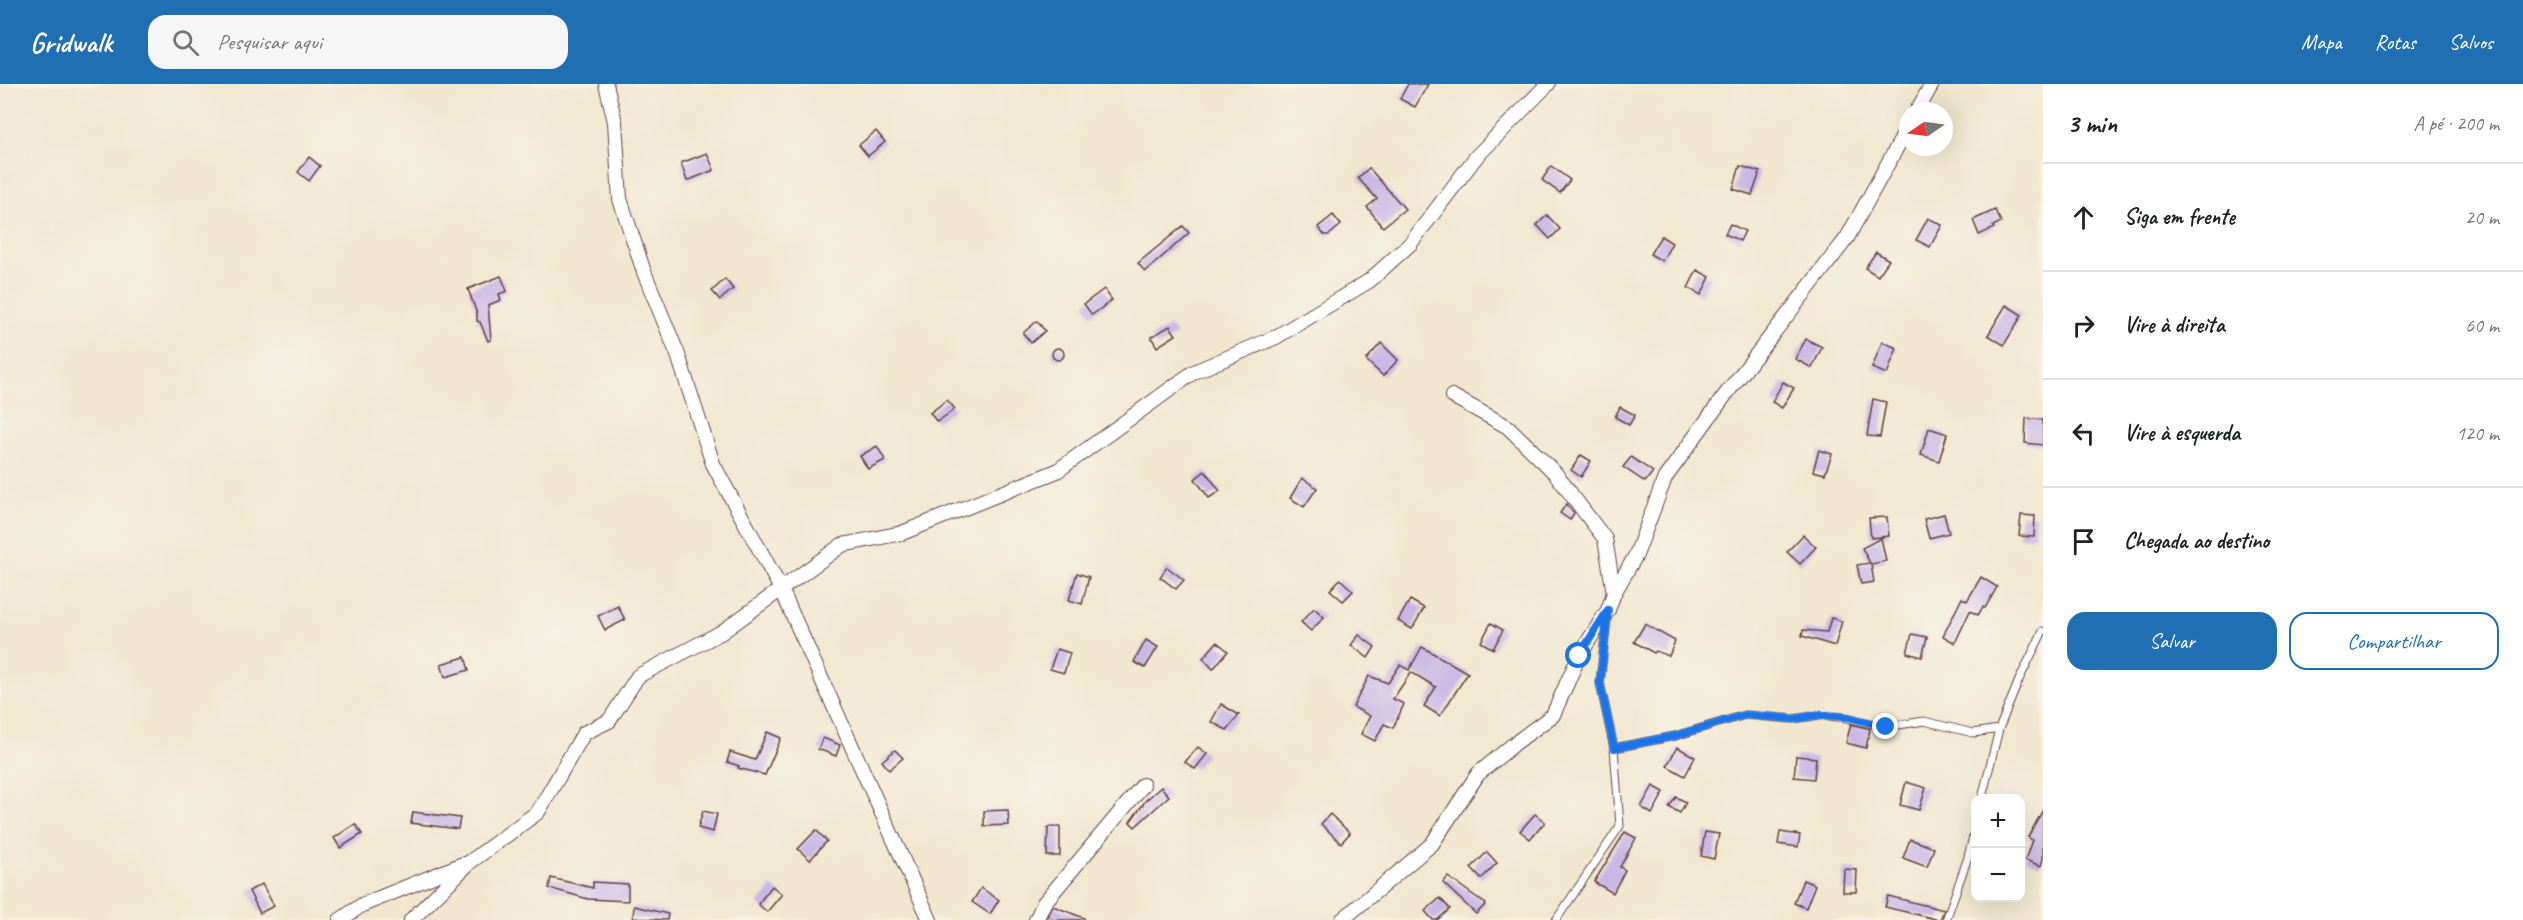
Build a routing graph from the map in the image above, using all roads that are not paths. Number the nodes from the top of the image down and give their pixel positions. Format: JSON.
{"nodes":[{"id":1,"x":606,"y":84,"type":"edge"},
{"id":2,"x":1548,"y":84,"type":"edge"},
{"id":3,"x":1929,"y":86,"type":"edge"},
{"id":4,"x":1921,"y":102,"type":"edge"},
{"id":5,"x":1899,"y":143,"type":"edge"},
{"id":6,"x":1452,"y":396,"type":"dead end"},
{"id":7,"x":781,"y":589,"type":"junction"},
{"id":8,"x":1614,"y":593,"type":"junction"},
{"id":9,"x":1608,"y":610,"type":"junction"},
{"id":10,"x":2043,"y":631,"type":"edge"},
{"id":11,"x":1999,"y":729,"type":"junction"},
{"id":12,"x":1614,"y":748,"type":"junction"},
{"id":13,"x":1143,"y":785,"type":"dead end"},
{"id":14,"x":1983,"y":794,"type":"edge"},
{"id":15,"x":1971,"y":844,"type":"edge"},
{"id":16,"x":470,"y":862,"type":"junction"},
{"id":17,"x":340,"y":920,"type":"edge"},
{"id":18,"x":411,"y":920,"type":"edge"},
{"id":19,"x":930,"y":920,"type":"edge"},
{"id":20,"x":1036,"y":920,"type":"edge"},
{"id":21,"x":1342,"y":920,"type":"edge"},
{"id":22,"x":1556,"y":920,"type":"edge"},
{"id":23,"x":1946,"y":920,"type":"edge"}],
"edges":[{"from":1,"to":7,"type":"street"},
{"from":2,"to":7,"type":"street"},
{"from":3,"to":4,"type":"street"},
{"from":5,"to":8,"type":"street"},
{"from":6,"to":8,"type":"street"},
{"from":7,"to":16,"type":"street"},
{"from":7,"to":19,"type":"street"},
{"from":8,"to":9,"type":"street"},
{"from":9,"to":12,"type":"lane"},
{"from":9,"to":21,"type":"street"},
{"from":10,"to":11,"type":"lane"},
{"from":11,"to":12,"type":"lane"},
{"from":11,"to":14,"type":"lane"},
{"from":12,"to":22,"type":"lane"},
{"from":13,"to":20,"type":"street"},
{"from":15,"to":23,"type":"lane"},
{"from":16,"to":17,"type":"street"},
{"from":16,"to":18,"type":"street"}]}
